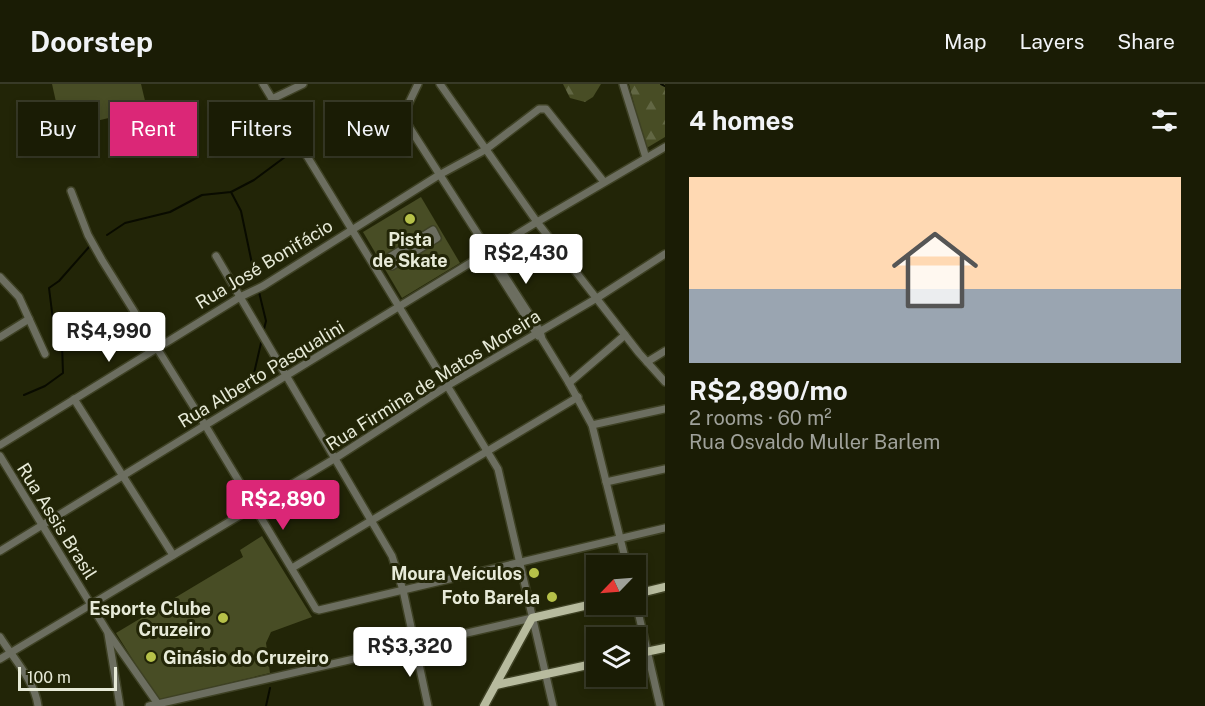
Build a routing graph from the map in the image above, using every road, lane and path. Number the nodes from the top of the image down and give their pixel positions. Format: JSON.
{"nodes":[{"id":1,"x":263,"y":84,"type":"edge"},
{"id":2,"x":303,"y":84,"type":"edge"},
{"id":3,"x":418,"y":84,"type":"edge"},
{"id":4,"x":440,"y":84,"type":"edge"},
{"id":5,"x":623,"y":84,"type":"edge"},
{"id":6,"x":272,"y":99,"type":"junction"},
{"id":7,"x":665,"y":147,"type":"edge"},
{"id":8,"x":485,"y":150,"type":"junction"},
{"id":9,"x":646,"y":158,"type":"junction"},
{"id":10,"x":439,"y":175,"type":"junction"},
{"id":11,"x":604,"y":182,"type":"junction"},
{"id":12,"x":71,"y":191,"type":"dead end"},
{"id":13,"x":537,"y":222,"type":"junction"},
{"id":14,"x":352,"y":228,"type":"junction"},
{"id":15,"x":411,"y":243,"type":"junction"},
{"id":16,"x":402,"y":249,"type":"junction"},
{"id":17,"x":486,"y":250,"type":"junction"},
{"id":18,"x":416,"y":251,"type":"junction"},
{"id":19,"x":665,"y":254,"type":"edge"},
{"id":20,"x":216,"y":256,"type":"dead end"},
{"id":21,"x":407,"y":257,"type":"junction"},
{"id":22,"x":0,"y":277,"type":"edge"},
{"id":23,"x":240,"y":297,"type":"junction"},
{"id":24,"x":597,"y":298,"type":"junction"},
{"id":25,"x":399,"y":307,"type":"junction"},
{"id":26,"x":29,"y":319,"type":"junction"},
{"id":27,"x":540,"y":335,"type":"junction"},
{"id":28,"x":626,"y":335,"type":"junction"},
{"id":29,"x":0,"y":337,"type":"edge"},
{"id":30,"x":157,"y":348,"type":"junction"},
{"id":31,"x":665,"y":351,"type":"edge"},
{"id":32,"x":45,"y":354,"type":"dead end"},
{"id":33,"x":647,"y":362,"type":"junction"},
{"id":34,"x":285,"y":376,"type":"junction"},
{"id":35,"x":665,"y":382,"type":"edge"},
{"id":36,"x":569,"y":383,"type":"junction"},
{"id":37,"x":447,"y":386,"type":"junction"},
{"id":38,"x":578,"y":397,"type":"junction"},
{"id":39,"x":74,"y":399,"type":"junction"},
{"id":40,"x":665,"y":409,"type":"edge"},
{"id":41,"x":206,"y":425,"type":"junction"},
{"id":42,"x":592,"y":425,"type":"junction"},
{"id":43,"x":0,"y":445,"type":"edge"},
{"id":44,"x":487,"y":450,"type":"junction"},
{"id":45,"x":0,"y":456,"type":"edge"},
{"id":46,"x":334,"y":459,"type":"junction"},
{"id":47,"x":665,"y":469,"type":"edge"},
{"id":48,"x":123,"y":476,"type":"junction"},
{"id":49,"x":606,"y":482,"type":"junction"},
{"id":50,"x":254,"y":507,"type":"junction"},
{"id":51,"x":373,"y":520,"type":"junction"},
{"id":52,"x":42,"y":525,"type":"junction"},
{"id":53,"x":665,"y":528,"type":"edge"},
{"id":54,"x":620,"y":538,"type":"junction"},
{"id":55,"x":0,"y":551,"type":"edge"},
{"id":56,"x":173,"y":555,"type":"junction"},
{"id":57,"x":624,"y":555,"type":"edge"},
{"id":58,"x":519,"y":562,"type":"junction"},
{"id":59,"x":292,"y":568,"type":"junction"},
{"id":60,"x":665,"y":587,"type":"edge"},
{"id":61,"x":403,"y":590,"type":"junction"},
{"id":62,"x":646,"y":592,"type":"edge"},
{"id":63,"x":91,"y":605,"type":"junction"},
{"id":64,"x":586,"y":606,"type":"edge"},
{"id":65,"x":639,"y":615,"type":"edge"},
{"id":66,"x":532,"y":618,"type":"junction"},
{"id":67,"x":107,"y":631,"type":"junction"},
{"id":68,"x":0,"y":637,"type":"edge"},
{"id":69,"x":416,"y":645,"type":"junction"},
{"id":70,"x":665,"y":648,"type":"edge"},
{"id":71,"x":647,"y":652,"type":"junction"},
{"id":72,"x":10,"y":653,"type":"junction"},
{"id":73,"x":0,"y":659,"type":"edge"},
{"id":74,"x":586,"y":666,"type":"edge"},
{"id":75,"x":546,"y":675,"type":"junction"},
{"id":76,"x":496,"y":685,"type":"junction"},
{"id":77,"x":158,"y":705,"type":"edge"},
{"id":78,"x":665,"y":705,"type":"edge"},
{"id":79,"x":38,"y":706,"type":"edge"},
{"id":80,"x":120,"y":706,"type":"edge"},
{"id":81,"x":149,"y":706,"type":"edge"},
{"id":82,"x":428,"y":706,"type":"edge"},
{"id":83,"x":483,"y":706,"type":"edge"},
{"id":84,"x":553,"y":706,"type":"edge"},
{"id":85,"x":660,"y":706,"type":"edge"}],
"edges":[{"from":1,"to":6,"type":"street"},
{"from":2,"to":6,"type":"street"},
{"from":3,"to":10,"type":"street"},
{"from":4,"to":8,"type":"street"},
{"from":5,"to":9,"type":"street"},
{"from":6,"to":14,"type":"street"},
{"from":7,"to":9,"type":"street","name":"Rua Alberto Pasqualini"},
{"from":8,"to":10,"type":"street","name":"Rua José Bonifácio"},
{"from":8,"to":11,"type":"street","name":"Rua José Bonifácio"},
{"from":8,"to":13,"type":"street"},
{"from":9,"to":11,"type":"street","name":"Rua Alberto Pasqualini"},
{"from":10,"to":14,"type":"street","name":"Rua José Bonifácio"},
{"from":10,"to":17,"type":"street"},
{"from":11,"to":13,"type":"street","name":"Rua Alberto Pasqualini"},
{"from":12,"to":30,"type":"street"},
{"from":13,"to":17,"type":"street","name":"Rua Alberto Pasqualini"},
{"from":13,"to":24,"type":"street"},
{"from":14,"to":23,"type":"street","name":"Rua José Bonifácio"},
{"from":14,"to":25,"type":"street"},
{"from":15,"to":16,"type":"street"},
{"from":15,"to":18,"type":"street"},
{"from":15,"to":18,"type":"street"},
{"from":16,"to":21,"type":"street"},
{"from":16,"to":21,"type":"street"},
{"from":17,"to":25,"type":"street","name":"Rua Alberto Pasqualini"},
{"from":17,"to":27,"type":"street"},
{"from":18,"to":21,"type":"street"},
{"from":19,"to":24,"type":"street","name":"Rua Firmina de Matos Moreira"},
{"from":20,"to":23,"type":"street"},
{"from":22,"to":26,"type":"street"},
{"from":23,"to":30,"type":"street","name":"Rua José Bonifácio"},
{"from":23,"to":34,"type":"street"},
{"from":24,"to":27,"type":"street","name":"Rua Firmina de Matos Moreira"},
{"from":24,"to":28,"type":"street"},
{"from":25,"to":34,"type":"street","name":"Rua Alberto Pasqualini"},
{"from":25,"to":37,"type":"street"},
{"from":26,"to":29,"type":"street"},
{"from":26,"to":32,"type":"street"},
{"from":27,"to":36,"type":"street"},
{"from":27,"to":37,"type":"street","name":"Rua Firmina de Matos Moreira"},
{"from":28,"to":33,"type":"street"},
{"from":28,"to":36,"type":"street"},
{"from":30,"to":39,"type":"street","name":"Rua José Bonifácio"},
{"from":30,"to":41,"type":"street"},
{"from":31,"to":33,"type":"street"},
{"from":33,"to":35,"type":"street"},
{"from":34,"to":41,"type":"street","name":"Rua Alberto Pasqualini"},
{"from":34,"to":46,"type":"street"},
{"from":36,"to":38,"type":"street"},
{"from":37,"to":44,"type":"street"},
{"from":37,"to":46,"type":"street","name":"Rua Firmina de Matos Moreira"},
{"from":38,"to":42,"type":"street"},
{"from":38,"to":44,"type":"street"},
{"from":39,"to":43,"type":"street","name":"Rua José Bonifácio"},
{"from":39,"to":48,"type":"street"},
{"from":40,"to":42,"type":"street"},
{"from":41,"to":48,"type":"street","name":"Rua Alberto Pasqualini"},
{"from":41,"to":50,"type":"street"},
{"from":42,"to":49,"type":"street"},
{"from":44,"to":51,"type":"street"},
{"from":44,"to":58,"type":"street"},
{"from":45,"to":52,"type":"street","name":"Rua Assis Brasil"},
{"from":46,"to":50,"type":"street","name":"Rua Firmina de Matos Moreira"},
{"from":46,"to":51,"type":"street"},
{"from":47,"to":49,"type":"street"},
{"from":48,"to":52,"type":"street","name":"Rua Alberto Pasqualini"},
{"from":48,"to":56,"type":"street"},
{"from":49,"to":54,"type":"street"},
{"from":50,"to":56,"type":"street","name":"Rua Firmina de Matos Moreira"},
{"from":50,"to":59,"type":"street"},
{"from":51,"to":59,"type":"street"},
{"from":51,"to":61,"type":"street"},
{"from":52,"to":55,"type":"street","name":"Rua Alberto Pasqualini"},
{"from":52,"to":63,"type":"street","name":"Rua Assis Brasil"},
{"from":53,"to":54,"type":"street"},
{"from":54,"to":57,"type":"street"},
{"from":54,"to":58,"type":"street"},
{"from":56,"to":63,"type":"street","name":"Rua Firmina de Matos Moreira"},
{"from":58,"to":61,"type":"street"},
{"from":58,"to":66,"type":"street"},
{"from":59,"to":61,"type":"street"},
{"from":60,"to":62,"type":"main road"},
{"from":61,"to":69,"type":"street"},
{"from":63,"to":67,"type":"street","name":"Rua Assis Brasil"},
{"from":63,"to":72,"type":"street","name":"Rua Firmina de Matos Moreira"},
{"from":64,"to":66,"type":"main road"},
{"from":65,"to":71,"type":"street"},
{"from":66,"to":69,"type":"street"},
{"from":66,"to":75,"type":"street"},
{"from":66,"to":76,"type":"main road"},
{"from":67,"to":77,"type":"street","name":"Rua Assis Brasil"},
{"from":67,"to":80,"type":"street","name":"Rua Assis Brasil"},
{"from":68,"to":72,"type":"street"},
{"from":69,"to":77,"type":"street"},
{"from":69,"to":82,"type":"street"},
{"from":70,"to":71,"type":"main road"},
{"from":71,"to":85,"type":"street"},
{"from":72,"to":73,"type":"street","name":"Rua Firmina de Matos Moreira"},
{"from":72,"to":79,"type":"street"},
{"from":74,"to":75,"type":"main road"},
{"from":75,"to":76,"type":"main road"},
{"from":75,"to":84,"type":"street"},
{"from":76,"to":83,"type":"main road"},
{"from":77,"to":81,"type":"street"},
{"from":78,"to":85,"type":"street"}]}
